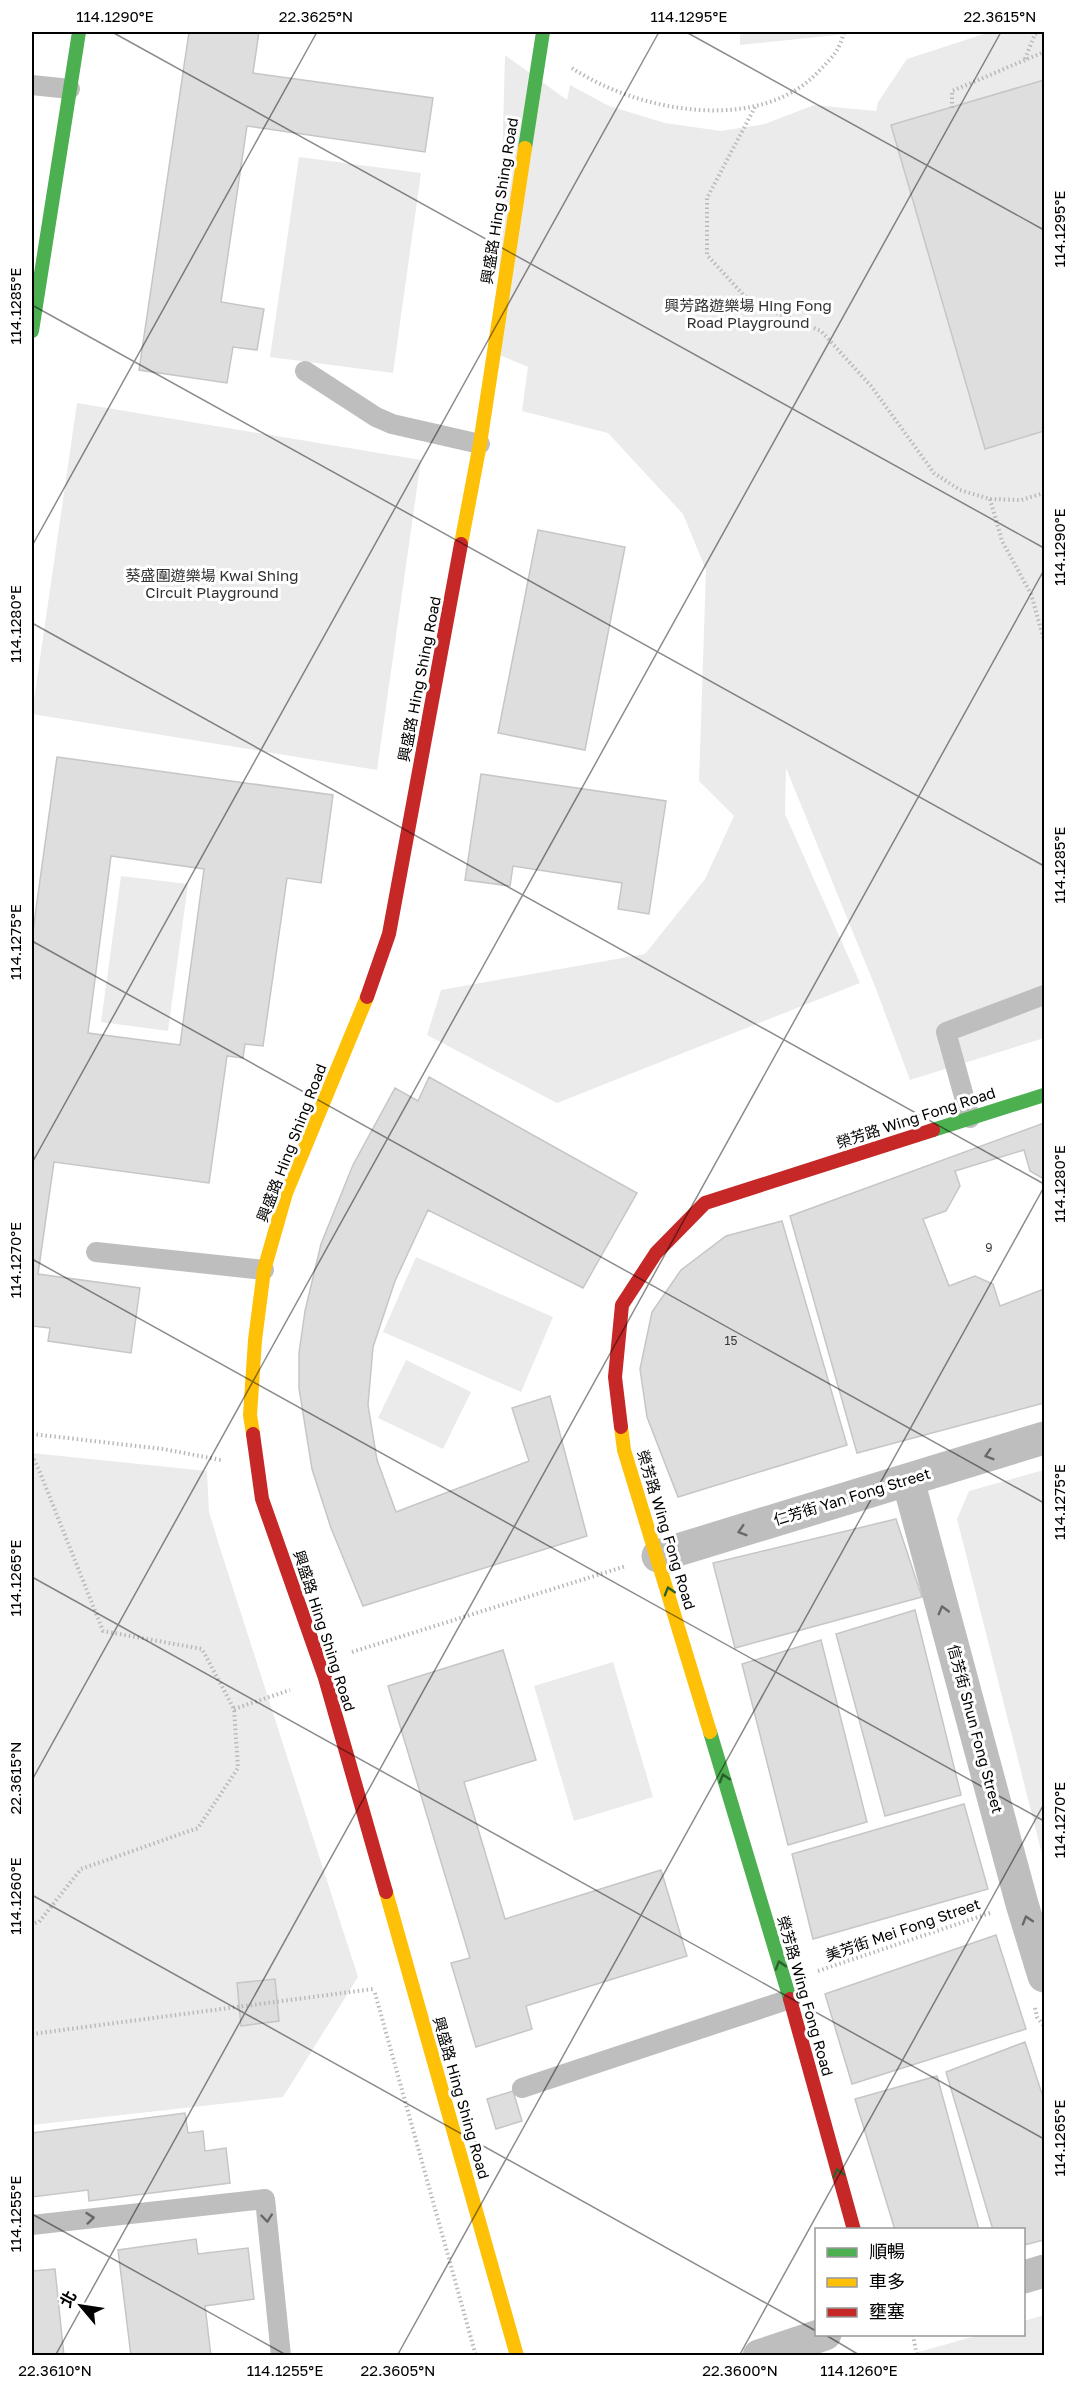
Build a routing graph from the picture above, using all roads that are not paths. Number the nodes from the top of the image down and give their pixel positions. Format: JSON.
{"nodes":[{"id":1,"x":79,"y":32,"type":"edge"},
{"id":2,"x":543,"y":32,"type":"edge"},
{"id":3,"x":32,"y":85,"type":"edge"},
{"id":4,"x":70,"y":89,"type":"junction"},
{"id":5,"x":32,"y":331,"type":"edge"},
{"id":6,"x":305,"y":371,"type":"dead end"},
{"id":7,"x":480,"y":444,"type":"junction"},
{"id":8,"x":1044,"y":995,"type":"edge"},
{"id":9,"x":1044,"y":1095,"type":"edge"},
{"id":10,"x":970,"y":1118,"type":"junction"},
{"id":11,"x":96,"y":1252,"type":"dead end"},
{"id":12,"x":264,"y":1270,"type":"junction"},
{"id":13,"x":1044,"y":1438,"type":"edge"},
{"id":14,"x":908,"y":1480,"type":"junction"},
{"id":15,"x":645,"y":1561,"type":"junction"},
{"id":16,"x":1039,"y":1991,"type":"edge"},
{"id":17,"x":790,"y":1999,"type":"junction"},
{"id":18,"x":522,"y":2088,"type":"dead end"},
{"id":19,"x":32,"y":2225,"type":"edge"},
{"id":20,"x":854,"y":2228,"type":"edge"},
{"id":21,"x":1044,"y":2271,"type":"edge"},
{"id":22,"x":1025,"y":2276,"type":"edge"},
{"id":23,"x":819,"y":2336,"type":"edge"},
{"id":24,"x":281,"y":2355,"type":"edge"},
{"id":25,"x":517,"y":2355,"type":"edge"},
{"id":26,"x":759,"y":2355,"type":"edge"}],
"edges":[{"from":1,"to":4,"type":"street"},
{"from":2,"to":7,"type":"street","name":"興盛路 Hing Shing Road"},
{"from":3,"to":4,"type":"lane"},
{"from":4,"to":5,"type":"street"},
{"from":6,"to":7,"type":"lane"},
{"from":7,"to":12,"type":"street","name":"興盛路 Hing Shing Road"},
{"from":8,"to":10,"type":"lane"},
{"from":9,"to":10,"type":"street","name":"榮芳路 Wing Fong Road"},
{"from":10,"to":15,"type":"street","name":"榮芳路 Wing Fong Road"},
{"from":11,"to":12,"type":"lane"},
{"from":12,"to":25,"type":"street","name":"興盛路 Hing Shing Road"},
{"from":13,"to":14,"type":"street","name":"仁芳街 Yan Fong Street","one_way":true},
{"from":14,"to":15,"type":"street","name":"仁芳街 Yan Fong Street","one_way":true},
{"from":16,"to":14,"type":"street","name":"信芳街 Shun Fong Street","one_way":true},
{"from":17,"to":15,"type":"street","name":"榮芳路 Wing Fong Road","one_way":true},
{"from":17,"to":18,"type":"lane"},
{"from":20,"to":17,"type":"street","name":"榮芳路 Wing Fong Road","one_way":true},
{"from":19,"to":24,"type":"lane","one_way":true},
{"from":21,"to":22,"type":"street"},
{"from":23,"to":26,"type":"street"}]}
